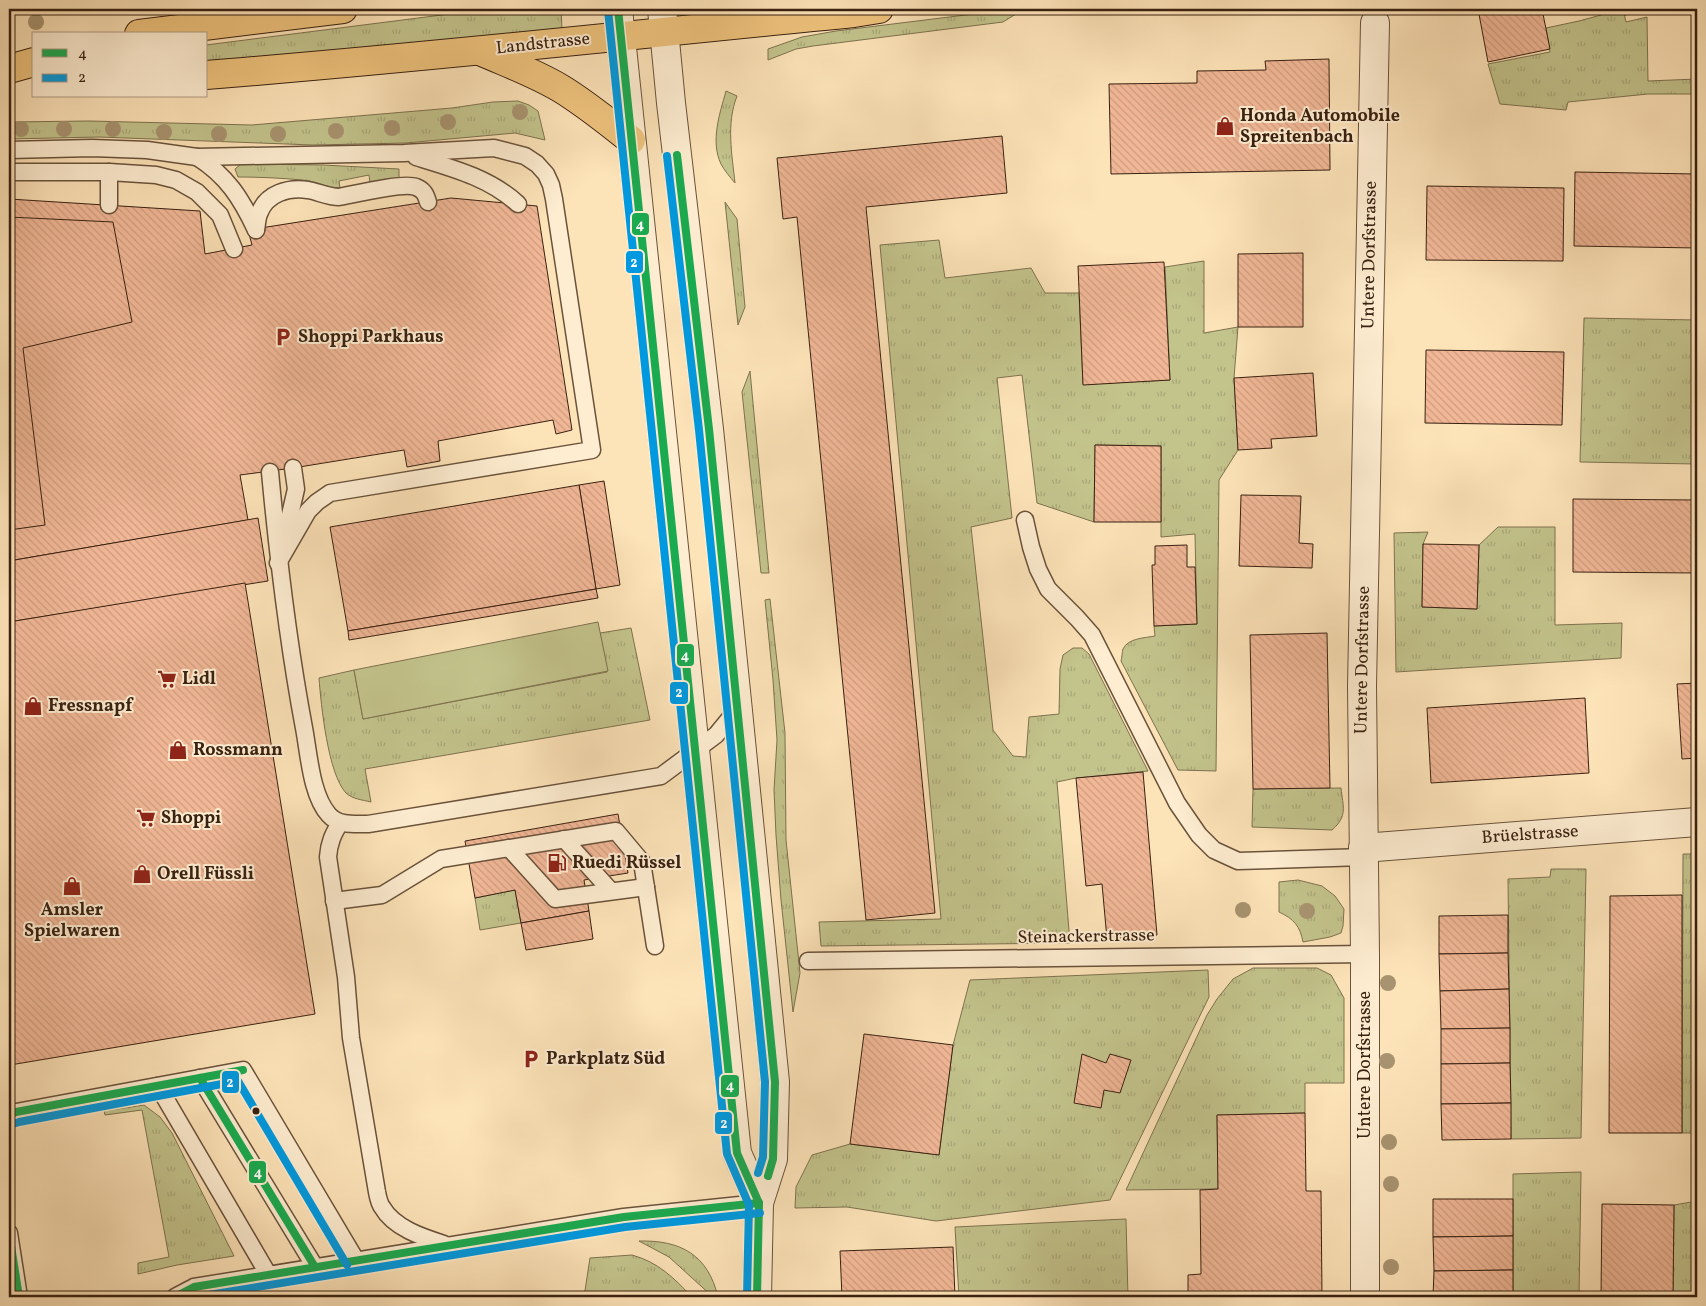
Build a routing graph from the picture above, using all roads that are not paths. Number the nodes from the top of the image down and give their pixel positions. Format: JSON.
{"nodes":[{"id":1,"x":343,"y":9,"type":"edge"},
{"id":2,"x":618,"y":9,"type":"edge"},
{"id":3,"x":879,"y":9,"type":"edge"},
{"id":4,"x":663,"y":20,"type":"edge"},
{"id":5,"x":1375,"y":23,"type":"dead end"},
{"id":6,"x":155,"y":32,"type":"edge"},
{"id":7,"x":621,"y":35,"type":"junction"},
{"id":8,"x":478,"y":51,"type":"junction"},
{"id":9,"x":32,"y":63,"type":"edge"},
{"id":10,"x":9,"y":69,"type":"edge"},
{"id":11,"x":9,"y":74,"type":"edge"},
{"id":12,"x":208,"y":75,"type":"edge"},
{"id":13,"x":32,"y":76,"type":"edge"},
{"id":14,"x":631,"y":140,"type":"junction"},
{"id":15,"x":9,"y":150,"type":"edge"},
{"id":16,"x":404,"y":153,"type":"junction"},
{"id":17,"x":197,"y":157,"type":"junction"},
{"id":18,"x":9,"y":172,"type":"edge"},
{"id":19,"x":109,"y":172,"type":"junction"},
{"id":20,"x":428,"y":202,"type":"dead end"},
{"id":21,"x":518,"y":204,"type":"dead end"},
{"id":22,"x":109,"y":205,"type":"dead end"},
{"id":23,"x":234,"y":249,"type":"dead end"},
{"id":24,"x":293,"y":468,"type":"dead end"},
{"id":25,"x":270,"y":472,"type":"dead end"},
{"id":26,"x":1025,"y":520,"type":"dead end"},
{"id":27,"x":278,"y":563,"type":"junction"},
{"id":28,"x":737,"y":701,"type":"junction"},
{"id":29,"x":694,"y":752,"type":"junction"},
{"id":30,"x":1697,"y":822,"type":"edge"},
{"id":31,"x":340,"y":823,"type":"junction"},
{"id":32,"x":564,"y":839,"type":"junction"},
{"id":33,"x":509,"y":848,"type":"junction"},
{"id":34,"x":1363,"y":852,"type":"junction"},
{"id":35,"x":646,"y":887,"type":"junction"},
{"id":36,"x":611,"y":892,"type":"junction"},
{"id":37,"x":334,"y":901,"type":"junction"},
{"id":38,"x":655,"y":946,"type":"dead end"},
{"id":39,"x":1365,"y":954,"type":"junction"},
{"id":40,"x":808,"y":961,"type":"dead end"},
{"id":41,"x":200,"y":1078,"type":"junction"},
{"id":42,"x":158,"y":1086,"type":"junction"},
{"id":43,"x":9,"y":1115,"type":"edge"},
{"id":44,"x":759,"y":1204,"type":"junction"},
{"id":45,"x":9,"y":1233,"type":"edge"},
{"id":46,"x":448,"y":1245,"type":"junction"},
{"id":47,"x":356,"y":1260,"type":"junction"},
{"id":48,"x":314,"y":1267,"type":"junction"},
{"id":49,"x":268,"y":1274,"type":"junction"},
{"id":50,"x":19,"y":1297,"type":"edge"},
{"id":51,"x":175,"y":1297,"type":"edge"},
{"id":52,"x":757,"y":1297,"type":"edge"},
{"id":53,"x":1365,"y":1297,"type":"edge"}],
"edges":[{"from":1,"to":6,"type":"main road"},
{"from":2,"to":7,"type":"street"},
{"from":3,"to":4,"type":"main road","name":"Landstrasse"},
{"from":4,"to":7,"type":"main road","name":"Landstrasse"},
{"from":4,"to":28,"type":"street"},
{"from":5,"to":34,"type":"street","name":"Untere Dorfstrasse"},
{"from":7,"to":8,"type":"main road","name":"Landstrasse"},
{"from":7,"to":14,"type":"street"},
{"from":8,"to":12,"type":"main road","name":"Landstrasse"},
{"from":8,"to":14,"type":"main road"},
{"from":9,"to":10,"type":"main road"},
{"from":11,"to":13,"type":"main road"},
{"from":14,"to":29,"type":"street"},
{"from":15,"to":17,"type":"lane"},
{"from":16,"to":17,"type":"lane"},
{"from":16,"to":21,"type":"lane"},
{"from":16,"to":27,"type":"lane"},
{"from":17,"to":20,"type":"lane"},
{"from":18,"to":19,"type":"lane"},
{"from":19,"to":22,"type":"lane"},
{"from":19,"to":23,"type":"lane"},
{"from":24,"to":27,"type":"lane"},
{"from":25,"to":27,"type":"lane"},
{"from":26,"to":34,"type":"lane"},
{"from":27,"to":31,"type":"lane"},
{"from":28,"to":29,"type":"lane"},
{"from":28,"to":44,"type":"street"},
{"from":29,"to":31,"type":"lane"},
{"from":29,"to":44,"type":"street"},
{"from":30,"to":34,"type":"street","name":"Brüelstrasse"},
{"from":31,"to":37,"type":"lane"},
{"from":32,"to":33,"type":"lane"},
{"from":32,"to":35,"type":"lane"},
{"from":32,"to":36,"type":"lane"},
{"from":33,"to":36,"type":"lane"},
{"from":33,"to":37,"type":"lane"},
{"from":34,"to":39,"type":"street","name":"Untere Dorfstrasse"},
{"from":35,"to":36,"type":"lane"},
{"from":35,"to":38,"type":"lane"},
{"from":37,"to":46,"type":"lane"},
{"from":39,"to":40,"type":"lane","name":"Steinackerstrasse"},
{"from":39,"to":53,"type":"street","name":"Untere Dorfstrasse"},
{"from":41,"to":42,"type":"lane"},
{"from":41,"to":47,"type":"lane"},
{"from":41,"to":48,"type":"lane"},
{"from":42,"to":43,"type":"lane"},
{"from":42,"to":49,"type":"lane"},
{"from":44,"to":46,"type":"lane"},
{"from":44,"to":52,"type":"street"},
{"from":45,"to":50,"type":"lane"},
{"from":46,"to":47,"type":"lane"},
{"from":47,"to":48,"type":"lane"},
{"from":48,"to":49,"type":"lane"},
{"from":49,"to":51,"type":"lane"}]}
